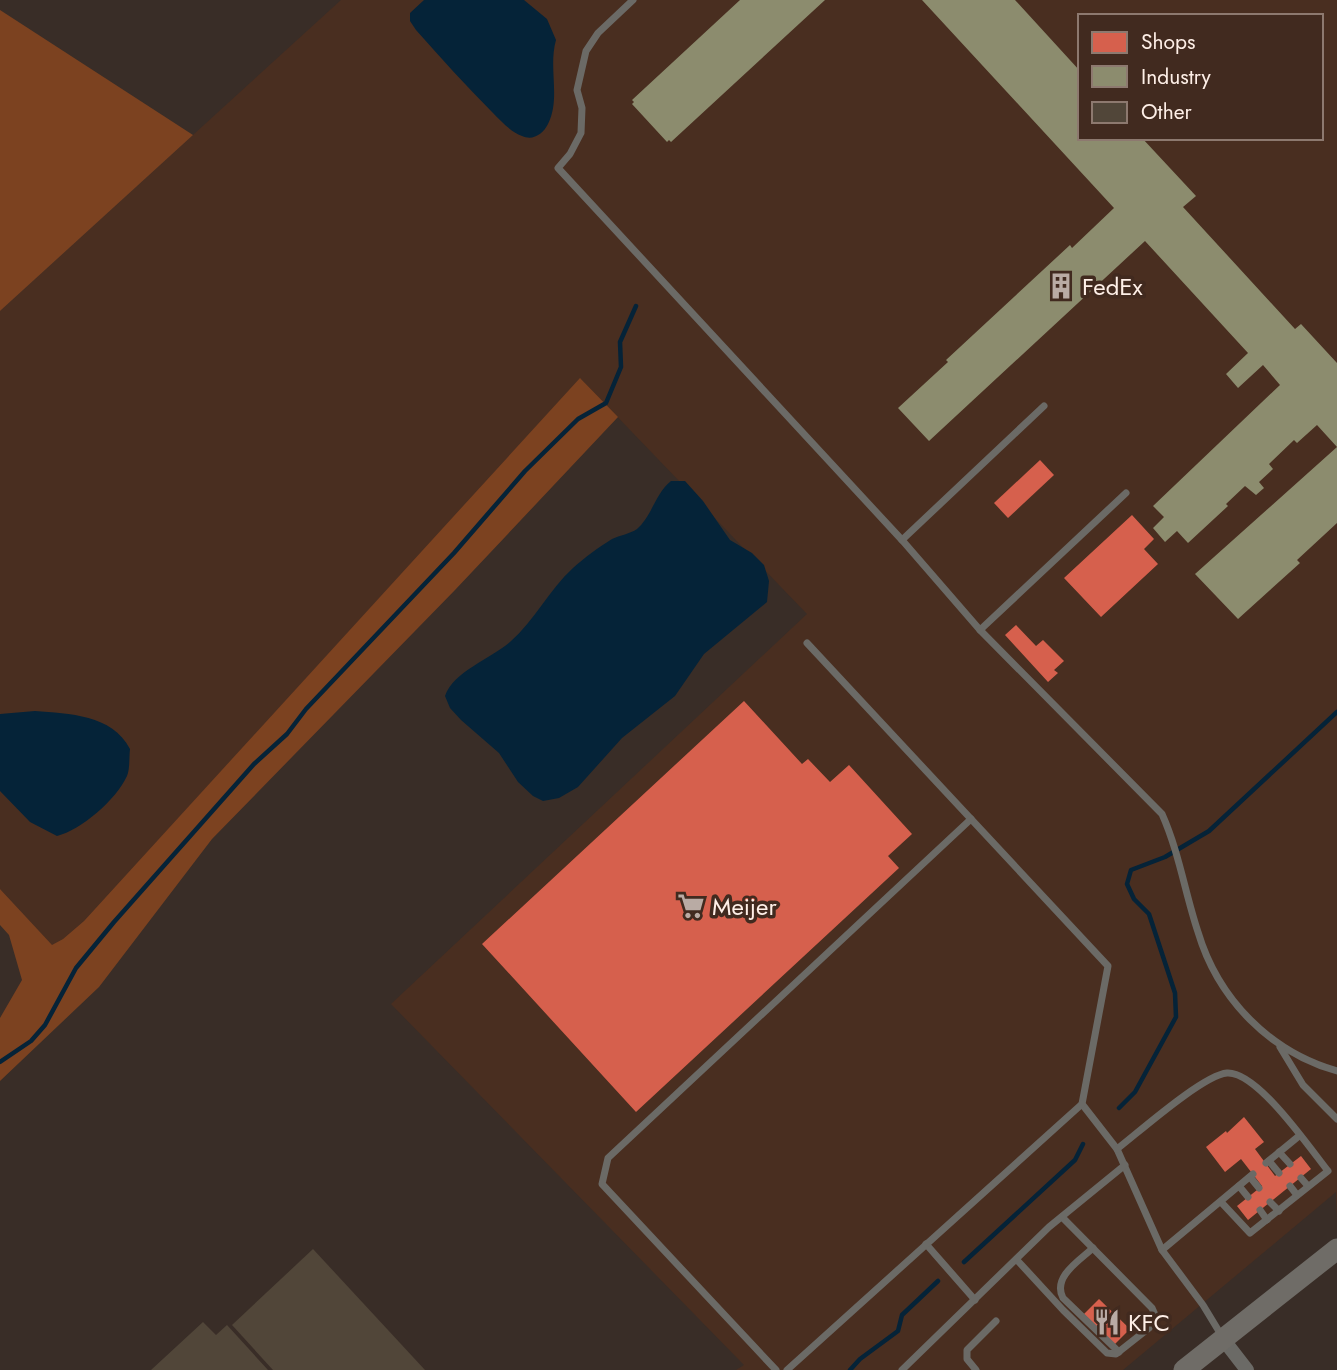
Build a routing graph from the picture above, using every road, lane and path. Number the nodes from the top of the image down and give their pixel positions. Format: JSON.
{"nodes":[{"id":1,"x":633,"y":0,"type":"edge"},
{"id":2,"x":1044,"y":406,"type":"dead end"},
{"id":3,"x":1126,"y":493,"type":"dead end"},
{"id":4,"x":902,"y":540,"type":"junction"},
{"id":5,"x":980,"y":630,"type":"junction"},
{"id":6,"x":807,"y":643,"type":"dead end"},
{"id":7,"x":971,"y":819,"type":"junction"},
{"id":8,"x":1279,"y":1046,"type":"junction"},
{"id":9,"x":1337,"y":1071,"type":"edge"},
{"id":10,"x":1082,"y":1104,"type":"junction"},
{"id":11,"x":1337,"y":1119,"type":"edge"},
{"id":12,"x":1299,"y":1136,"type":"junction"},
{"id":13,"x":1117,"y":1149,"type":"junction"},
{"id":14,"x":1279,"y":1152,"type":"junction"},
{"id":15,"x":1290,"y":1164,"type":"dead end"},
{"id":16,"x":1125,"y":1165,"type":"junction"},
{"id":17,"x":1279,"y":1172,"type":"dead end"},
{"id":18,"x":1301,"y":1178,"type":"dead end"},
{"id":19,"x":1239,"y":1186,"type":"junction"},
{"id":20,"x":1290,"y":1186,"type":"dead end"},
{"id":21,"x":1308,"y":1186,"type":"junction"},
{"id":22,"x":1259,"y":1188,"type":"dead end"},
{"id":23,"x":1297,"y":1195,"type":"junction"},
{"id":24,"x":1248,"y":1197,"type":"dead end"},
{"id":25,"x":1221,"y":1202,"type":"junction"},
{"id":26,"x":1270,"y":1202,"type":"dead end"},
{"id":27,"x":1260,"y":1210,"type":"dead end"},
{"id":28,"x":1279,"y":1210,"type":"junction"},
{"id":29,"x":1062,"y":1217,"type":"junction"},
{"id":30,"x":1267,"y":1220,"type":"junction"},
{"id":31,"x":926,"y":1244,"type":"junction"},
{"id":32,"x":1093,"y":1248,"type":"junction"},
{"id":33,"x":1337,"y":1249,"type":"edge"},
{"id":34,"x":1162,"y":1250,"type":"junction"},
{"id":35,"x":1017,"y":1260,"type":"junction"},
{"id":36,"x":975,"y":1300,"type":"junction"},
{"id":37,"x":996,"y":1321,"type":"dead end"},
{"id":38,"x":1223,"y":1339,"type":"junction"},
{"id":39,"x":1119,"y":1352,"type":"junction"},
{"id":40,"x":776,"y":1370,"type":"edge"},
{"id":41,"x":787,"y":1370,"type":"edge"},
{"id":42,"x":902,"y":1370,"type":"edge"},
{"id":43,"x":976,"y":1370,"type":"edge"},
{"id":44,"x":1184,"y":1370,"type":"edge"},
{"id":45,"x":1247,"y":1370,"type":"edge"}],
"edges":[{"from":1,"to":4,"type":"lane"},
{"from":2,"to":4,"type":"lane"},
{"from":3,"to":5,"type":"lane"},
{"from":4,"to":5,"type":"lane"},
{"from":5,"to":8,"type":"lane"},
{"from":6,"to":7,"type":"lane"},
{"from":7,"to":10,"type":"lane"},
{"from":7,"to":40,"type":"lane"},
{"from":8,"to":9,"type":"lane"},
{"from":8,"to":11,"type":"lane"},
{"from":10,"to":13,"type":"lane"},
{"from":10,"to":31,"type":"lane"},
{"from":12,"to":13,"type":"lane"},
{"from":12,"to":14,"type":"lane"},
{"from":12,"to":21,"type":"lane"},
{"from":13,"to":16,"type":"lane"},
{"from":14,"to":15,"type":"lane"},
{"from":14,"to":17,"type":"lane"},
{"from":16,"to":29,"type":"lane"},
{"from":16,"to":34,"type":"lane"},
{"from":18,"to":21,"type":"lane"},
{"from":19,"to":22,"type":"lane"},
{"from":19,"to":24,"type":"lane"},
{"from":19,"to":25,"type":"lane"},
{"from":20,"to":23,"type":"lane"},
{"from":21,"to":23,"type":"lane"},
{"from":23,"to":28,"type":"lane"},
{"from":25,"to":30,"type":"lane"},
{"from":25,"to":34,"type":"lane"},
{"from":26,"to":28,"type":"lane"},
{"from":27,"to":30,"type":"lane"},
{"from":28,"to":30,"type":"lane"},
{"from":29,"to":32,"type":"lane"},
{"from":29,"to":35,"type":"lane"},
{"from":31,"to":36,"type":"lane"},
{"from":31,"to":41,"type":"lane"},
{"from":32,"to":39,"type":"lane"},
{"from":32,"to":39,"type":"lane"},
{"from":33,"to":38,"type":"main road"},
{"from":34,"to":38,"type":"lane"},
{"from":35,"to":36,"type":"lane"},
{"from":35,"to":39,"type":"lane"},
{"from":36,"to":42,"type":"lane"},
{"from":37,"to":43,"type":"lane"},
{"from":38,"to":44,"type":"main road"},
{"from":38,"to":45,"type":"street"}]}
